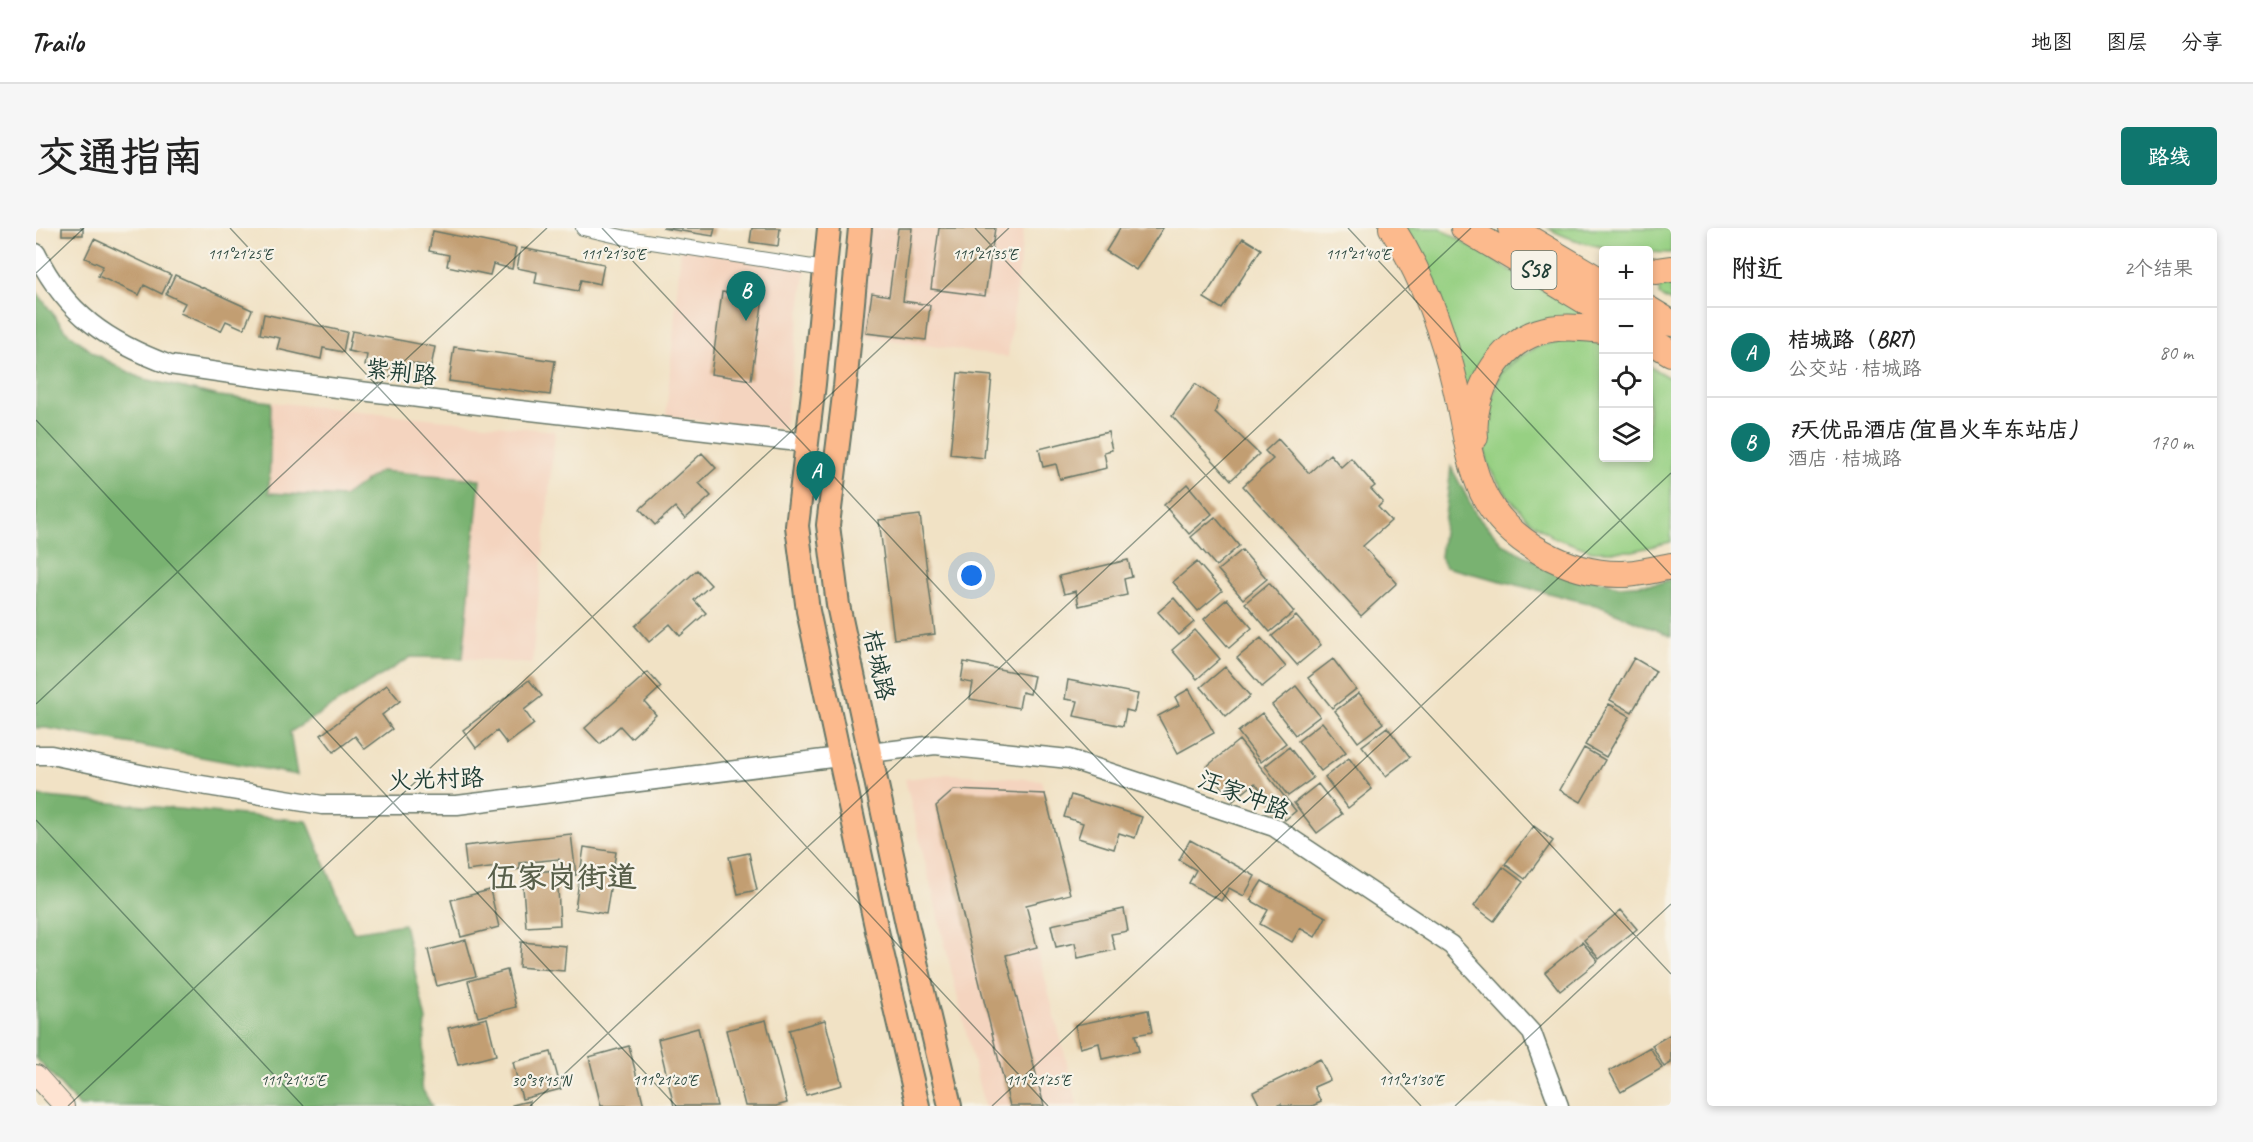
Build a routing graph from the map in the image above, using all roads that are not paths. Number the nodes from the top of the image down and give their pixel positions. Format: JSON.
{"nodes":[{"id":1,"x":583,"y":228,"type":"edge"},
{"id":2,"x":829,"y":228,"type":"edge"},
{"id":3,"x":860,"y":228,"type":"edge"},
{"id":4,"x":1392,"y":228,"type":"edge"},
{"id":5,"x":1464,"y":228,"type":"edge"},
{"id":6,"x":1511,"y":228,"type":"edge"},
{"id":7,"x":1536,"y":243,"type":"junction"},
{"id":8,"x":36,"y":253,"type":"edge"},
{"id":9,"x":1599,"y":261,"type":"edge"},
{"id":10,"x":825,"y":268,"type":"junction"},
{"id":11,"x":1671,"y":269,"type":"edge"},
{"id":12,"x":1653,"y":271,"type":"edge"},
{"id":13,"x":1599,"y":280,"type":"edge"},
{"id":14,"x":1599,"y":309,"type":"edge"},
{"id":15,"x":1653,"y":312,"type":"edge"},
{"id":16,"x":1671,"y":323,"type":"edge"},
{"id":17,"x":1599,"y":330,"type":"edge"},
{"id":18,"x":806,"y":443,"type":"junction"},
{"id":19,"x":1671,"y":554,"type":"edge"},
{"id":20,"x":1671,"y":566,"type":"edge"},
{"id":21,"x":870,"y":753,"type":"junction"},
{"id":22,"x":36,"y":755,"type":"edge"},
{"id":23,"x":839,"y":757,"type":"junction"},
{"id":24,"x":36,"y":1075,"type":"edge"},
{"id":25,"x":64,"y":1106,"type":"edge"},
{"id":26,"x":918,"y":1106,"type":"edge"},
{"id":27,"x":950,"y":1106,"type":"edge"},
{"id":28,"x":1559,"y":1106,"type":"edge"}],
"edges":[{"from":1,"to":10,"type":"street"},
{"from":2,"to":10,"type":"main road"},
{"from":3,"to":21,"type":"main road","name":"桔城路"},
{"from":4,"to":20,"type":"highway"},
{"from":5,"to":14,"type":"highway","number":"S58"},
{"from":6,"to":7,"type":"highway","number":"S58"},
{"from":7,"to":9,"type":"highway"},
{"from":7,"to":13,"type":"highway","number":"S58"},
{"from":8,"to":18,"type":"street","name":"紫荆路"},
{"from":10,"to":18,"type":"main road"},
{"from":11,"to":12,"type":"highway"},
{"from":15,"to":16,"type":"highway"},
{"from":17,"to":19,"type":"highway"},
{"from":18,"to":23,"type":"main road"},
{"from":21,"to":27,"type":"main road","name":"桔城路"},
{"from":21,"to":28,"type":"street","name":"汪家冲路"},
{"from":22,"to":23,"type":"street","name":"火光村路"},
{"from":23,"to":26,"type":"main road"},
{"from":24,"to":25,"type":"main road"}]}
